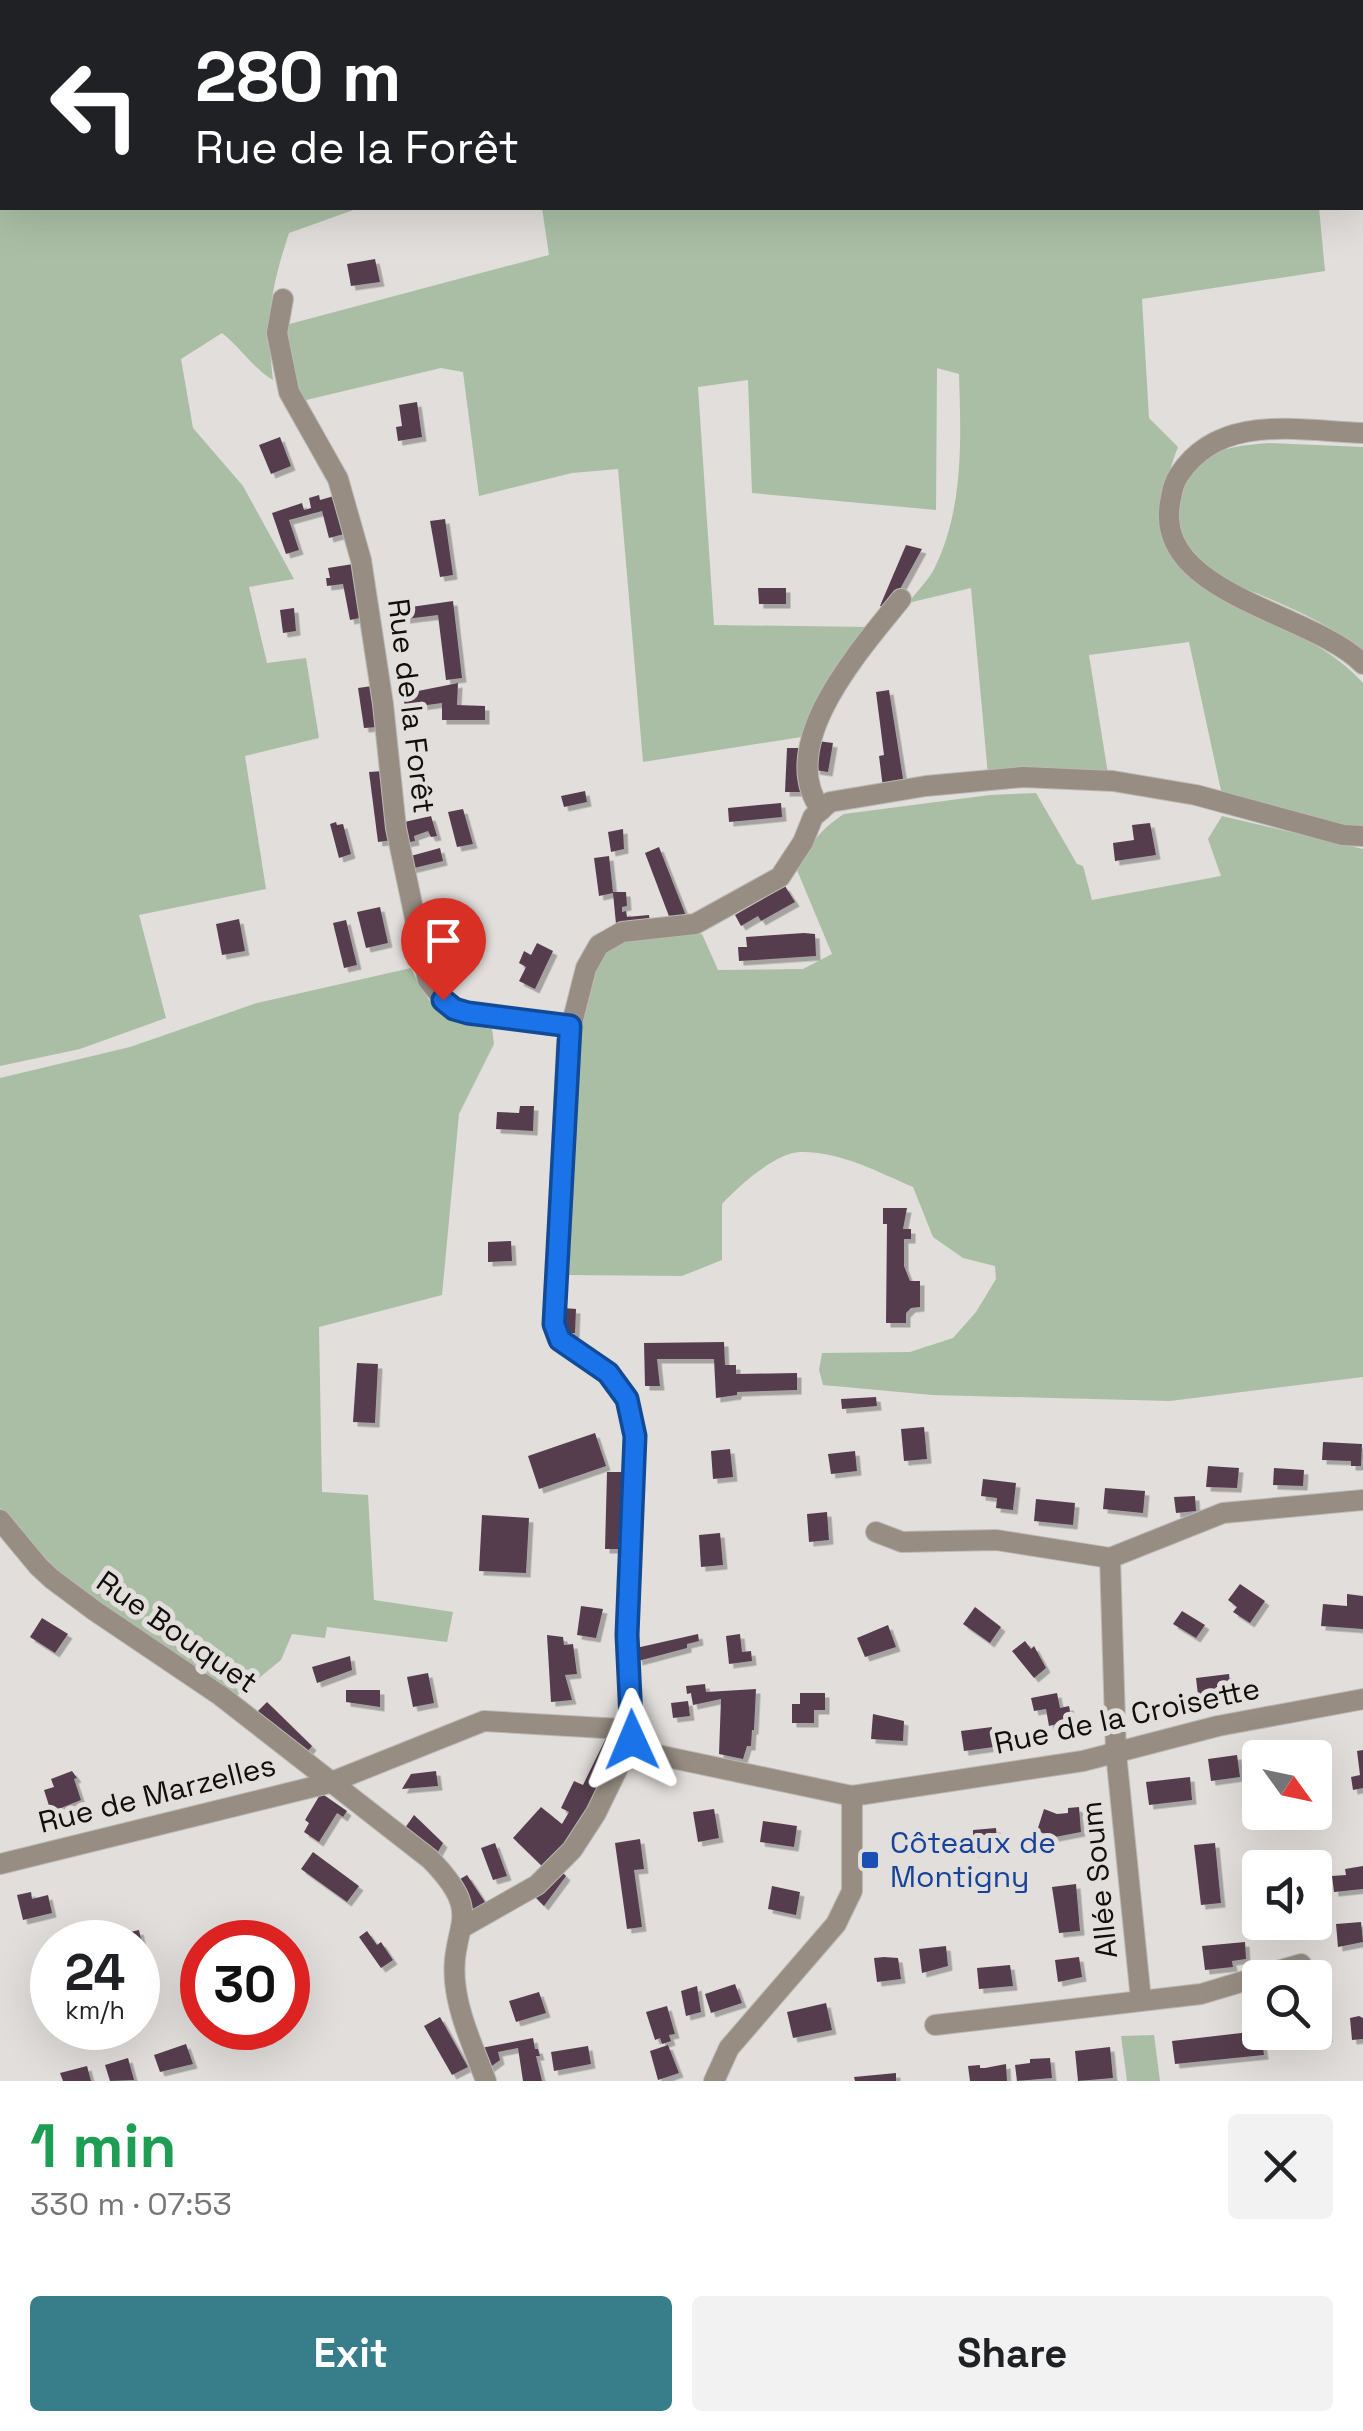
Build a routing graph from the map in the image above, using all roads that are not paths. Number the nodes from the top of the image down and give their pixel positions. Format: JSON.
{"nodes":[{"id":1,"x":283,"y":299,"type":"dead end"},
{"id":2,"x":1363,"y":434,"type":"edge"},
{"id":3,"x":901,"y":599,"type":"dead end"},
{"id":4,"x":1363,"y":664,"type":"edge"},
{"id":5,"x":821,"y":810,"type":"junction"},
{"id":6,"x":1363,"y":836,"type":"edge"},
{"id":7,"x":570,"y":1026,"type":"junction"},
{"id":8,"x":1363,"y":1500,"type":"edge"},
{"id":9,"x":0,"y":1520,"type":"edge"},
{"id":10,"x":876,"y":1532,"type":"dead end"},
{"id":11,"x":1110,"y":1558,"type":"junction"},
{"id":12,"x":1363,"y":1699,"type":"edge"},
{"id":13,"x":632,"y":1740,"type":"junction"},
{"id":14,"x":1116,"y":1753,"type":"junction"},
{"id":15,"x":329,"y":1783,"type":"junction"},
{"id":16,"x":852,"y":1796,"type":"junction"},
{"id":17,"x":0,"y":1864,"type":"edge"},
{"id":18,"x":463,"y":1927,"type":"junction"},
{"id":19,"x":1242,"y":1982,"type":"edge"},
{"id":20,"x":1141,"y":2000,"type":"junction"},
{"id":21,"x":935,"y":2025,"type":"dead end"},
{"id":22,"x":486,"y":2081,"type":"edge"},
{"id":23,"x":714,"y":2081,"type":"edge"}],
"edges":[{"from":1,"to":7,"type":"street","name":"Rue de la Forêt"},
{"from":2,"to":4,"type":"street"},
{"from":3,"to":5,"type":"street"},
{"from":5,"to":6,"type":"street"},
{"from":5,"to":7,"type":"street"},
{"from":7,"to":13,"type":"street"},
{"from":8,"to":11,"type":"street"},
{"from":9,"to":15,"type":"street","name":"Rue Bouquet"},
{"from":10,"to":11,"type":"street"},
{"from":11,"to":14,"type":"street","name":"Allée Soum"},
{"from":12,"to":14,"type":"street","name":"Rue de la Croisette"},
{"from":13,"to":15,"type":"street","name":"Rue de la Croisette"},
{"from":13,"to":16,"type":"street","name":"Rue de la Croisette"},
{"from":13,"to":18,"type":"street"},
{"from":14,"to":16,"type":"street","name":"Rue de la Croisette"},
{"from":14,"to":20,"type":"street","name":"Allée Soum"},
{"from":15,"to":17,"type":"street","name":"Rue de Marzelles"},
{"from":15,"to":18,"type":"street","name":"Rue Bouquet"},
{"from":16,"to":23,"type":"street"},
{"from":18,"to":22,"type":"street"},
{"from":19,"to":20,"type":"street"},
{"from":20,"to":21,"type":"street"}]}
